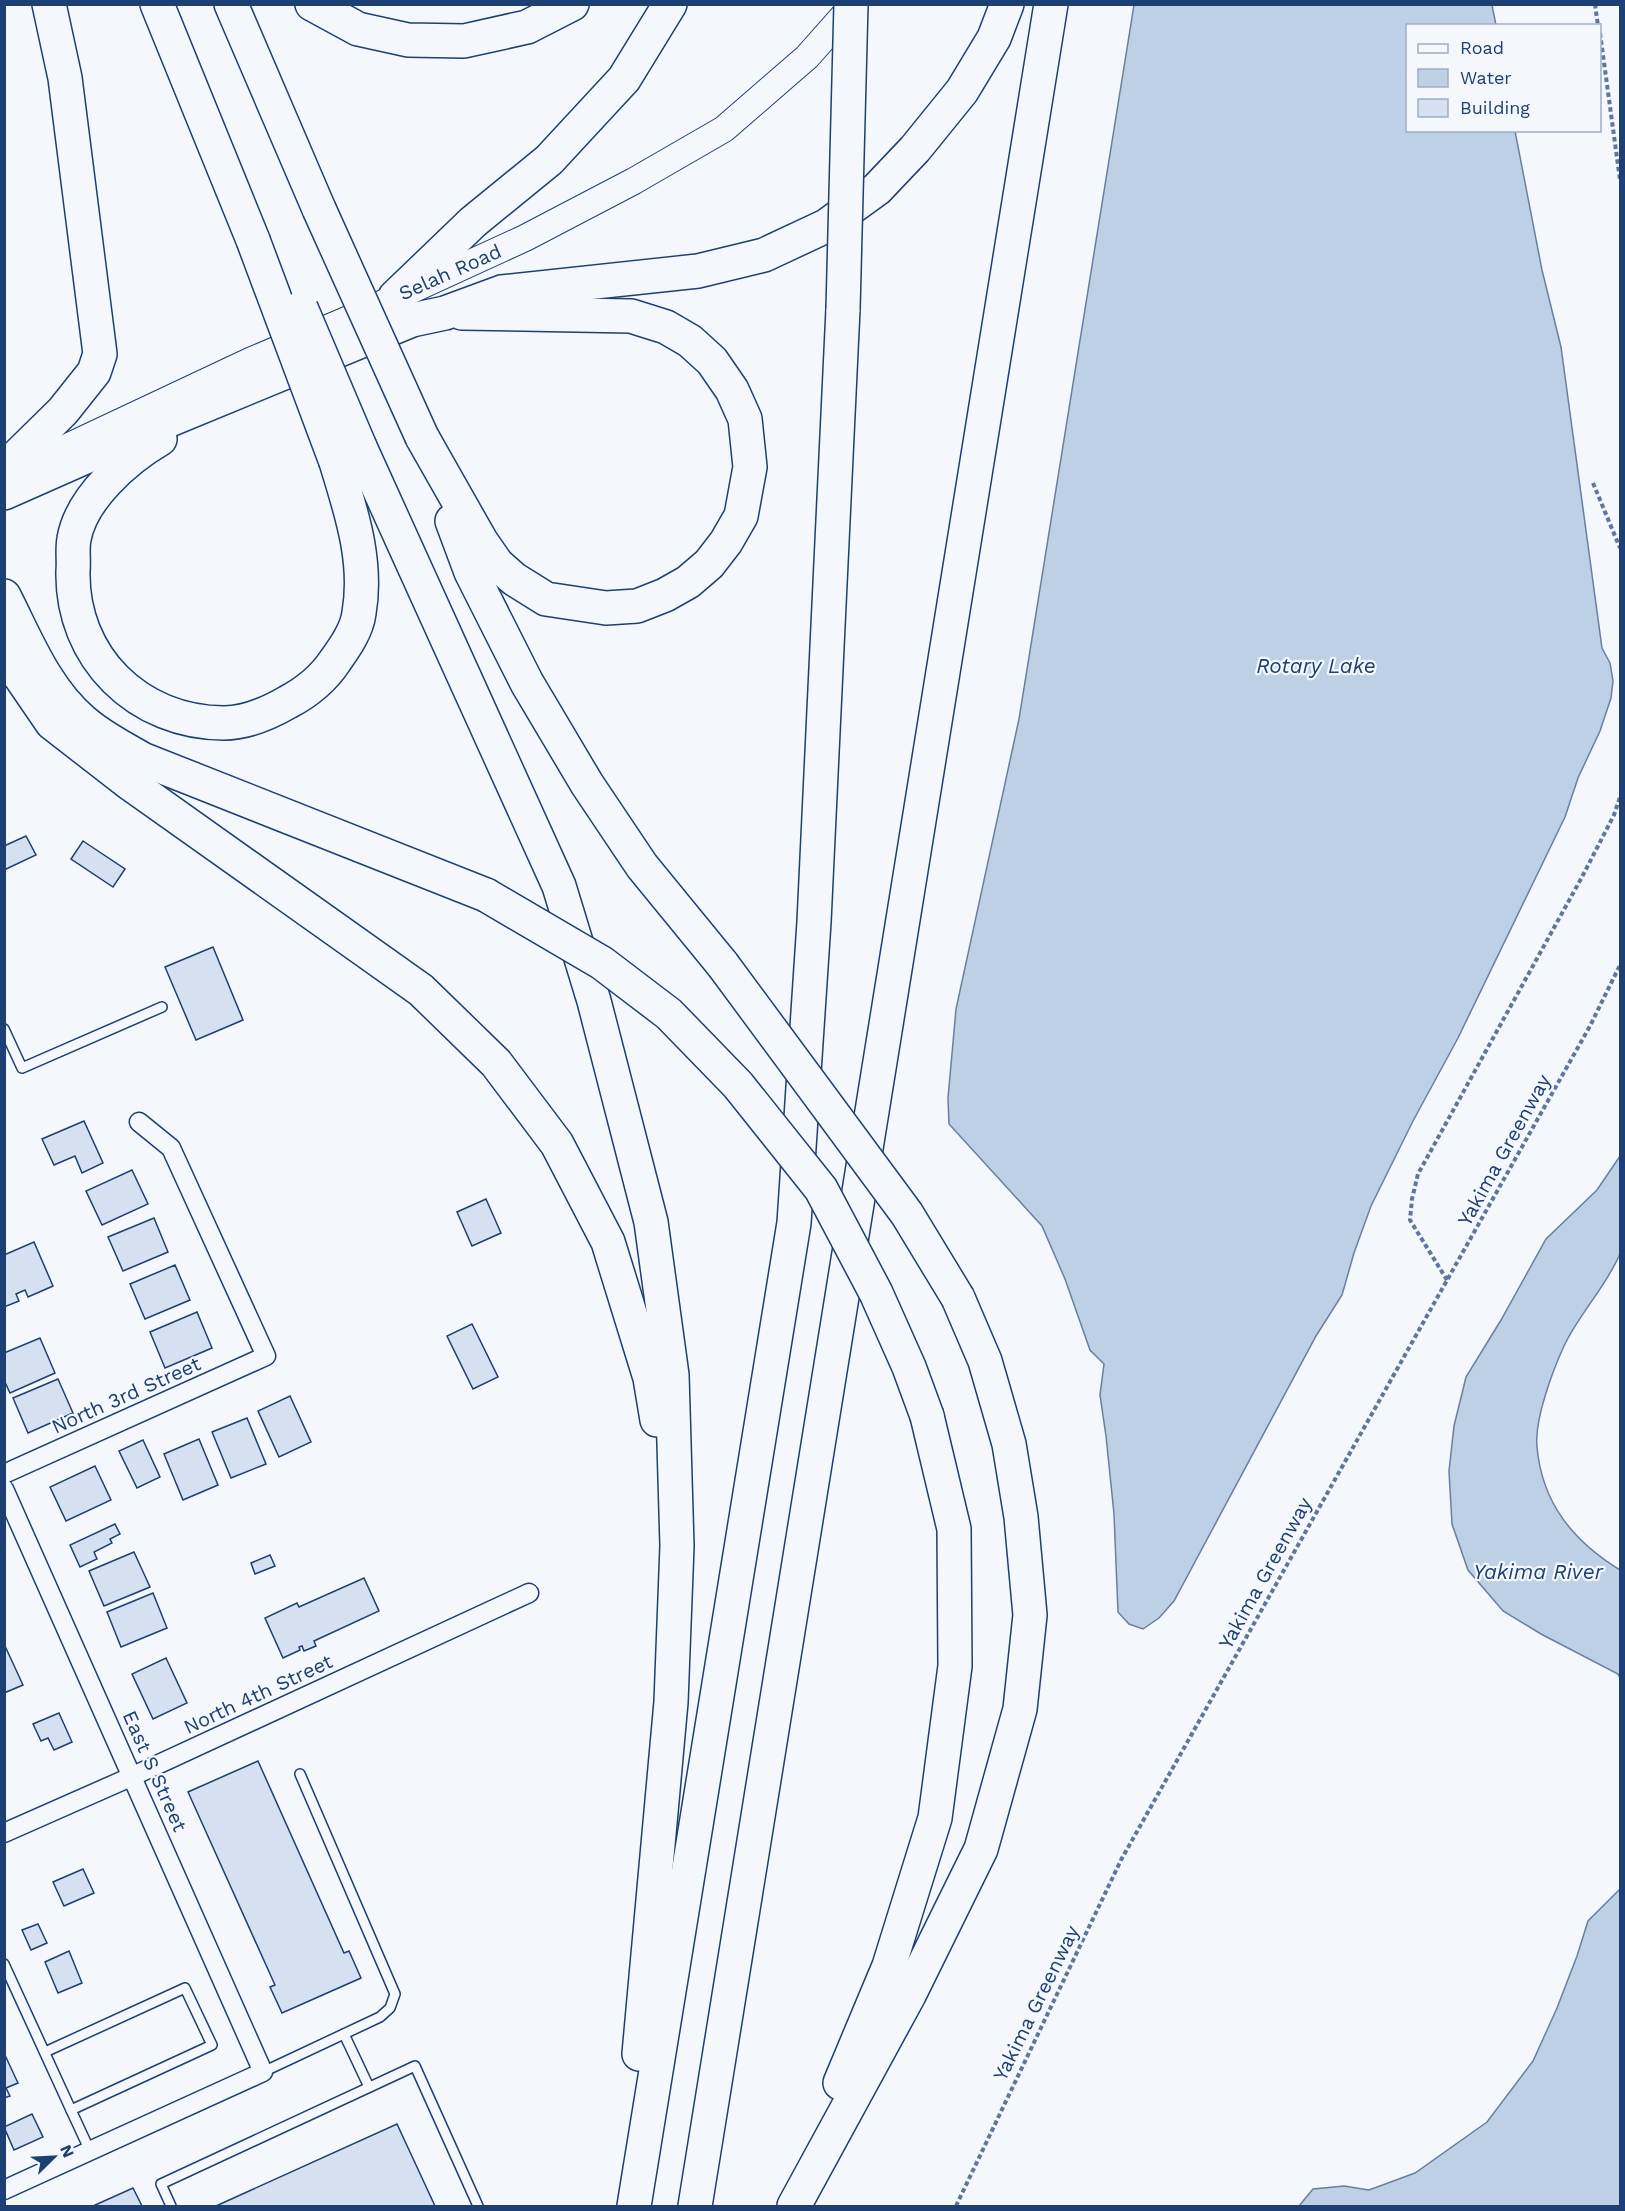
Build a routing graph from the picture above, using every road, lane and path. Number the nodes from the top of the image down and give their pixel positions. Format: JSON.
{"nodes":[{"id":1,"x":38,"y":4,"type":"edge"},
{"id":2,"x":49,"y":4,"type":"edge"},
{"id":3,"x":231,"y":4,"type":"edge"},
{"id":4,"x":312,"y":4,"type":"edge"},
{"id":5,"x":572,"y":4,"type":"edge"},
{"id":6,"x":670,"y":4,"type":"edge"},
{"id":7,"x":852,"y":4,"type":"edge"},
{"id":8,"x":1006,"y":4,"type":"edge"},
{"id":9,"x":1051,"y":4,"type":"edge"},
{"id":10,"x":1595,"y":4,"type":"edge"},
{"id":11,"x":158,"y":6,"type":"edge"},
{"id":12,"x":1598,"y":24,"type":"edge"},
{"id":13,"x":1601,"y":47,"type":"edge"},
{"id":14,"x":65,"y":78,"type":"junction"},
{"id":15,"x":1620,"y":180,"type":"edge"},
{"id":16,"x":395,"y":297,"type":"junction"},
{"id":17,"x":445,"y":313,"type":"junction"},
{"id":18,"x":247,"y":375,"type":"junction"},
{"id":19,"x":422,"y":437,"type":"junction"},
{"id":20,"x":348,"y":454,"type":"junction"},
{"id":21,"x":4,"y":469,"type":"edge"},
{"id":22,"x":4,"y":476,"type":"edge"},
{"id":23,"x":1593,"y":483,"type":"dead end"},
{"id":24,"x":4,"y":493,"type":"edge"},
{"id":25,"x":1620,"y":548,"type":"edge"},
{"id":26,"x":4,"y":596,"type":"edge"},
{"id":27,"x":13,"y":641,"type":"edge"},
{"id":28,"x":1620,"y":797,"type":"edge"},
{"id":29,"x":1620,"y":965,"type":"edge"},
{"id":30,"x":162,"y":1007,"type":"dead end"},
{"id":31,"x":4,"y":1029,"type":"edge"},
{"id":32,"x":139,"y":1122,"type":"dead end"},
{"id":33,"x":1447,"y":1280,"type":"junction"},
{"id":34,"x":4,"y":1474,"type":"edge"},
{"id":35,"x":4,"y":1489,"type":"edge"},
{"id":36,"x":677,"y":1546,"type":"junction"},
{"id":37,"x":529,"y":1593,"type":"dead end"},
{"id":38,"x":300,"y":1774,"type":"dead end"},
{"id":39,"x":133,"y":1776,"type":"junction"},
{"id":40,"x":4,"y":1833,"type":"edge"},
{"id":41,"x":4,"y":1964,"type":"edge"},
{"id":42,"x":344,"y":2034,"type":"junction"},
{"id":43,"x":45,"y":2052,"type":"junction"},
{"id":44,"x":263,"y":2072,"type":"junction"},
{"id":45,"x":369,"y":2087,"type":"junction"},
{"id":46,"x":71,"y":2110,"type":"junction"},
{"id":47,"x":90,"y":2151,"type":"junction"},
{"id":48,"x":4,"y":2190,"type":"edge"},
{"id":49,"x":171,"y":2206,"type":"edge"},
{"id":50,"x":478,"y":2206,"type":"edge"},
{"id":51,"x":632,"y":2206,"type":"edge"},
{"id":52,"x":695,"y":2206,"type":"edge"},
{"id":53,"x":788,"y":2206,"type":"edge"},
{"id":54,"x":794,"y":2206,"type":"edge"},
{"id":55,"x":956,"y":2206,"type":"edge"}],
"edges":[{"from":1,"to":14,"type":"highway"},
{"from":2,"to":14,"type":"highway"},
{"from":3,"to":19,"type":"highway","bridge":true},
{"from":4,"to":5,"type":"highway"},
{"from":6,"to":16,"type":"highway"},
{"from":7,"to":16,"type":"main road","name":"Selah Road"},
{"from":7,"to":51,"type":"highway","bridge":true},
{"from":8,"to":17,"type":"highway"},
{"from":9,"to":52,"type":"highway"},
{"from":10,"to":12,"type":"path"},
{"from":11,"to":20,"type":"highway","bridge":true},
{"from":13,"to":15,"type":"path"},
{"from":14,"to":21,"type":"highway"},
{"from":16,"to":18,"type":"main road","name":"Selah Road"},
{"from":17,"to":18,"type":"highway"},
{"from":17,"to":19,"type":"highway"},
{"from":18,"to":20,"type":"highway"},
{"from":18,"to":22,"type":"main road","name":"Selah Road"},
{"from":18,"to":24,"type":"highway"},
{"from":19,"to":54,"type":"highway","bridge":true},
{"from":20,"to":36,"type":"highway"},
{"from":23,"to":25,"type":"path"},
{"from":26,"to":27,"type":"highway"},
{"from":27,"to":36,"type":"highway"},
{"from":27,"to":53,"type":"highway","bridge":true},
{"from":28,"to":33,"type":"path"},
{"from":29,"to":33,"type":"path","name":"Yakima Greenway"},
{"from":30,"to":31,"type":"lane"},
{"from":32,"to":34,"type":"street","name":"North 3rd Street"},
{"from":33,"to":55,"type":"path","name":"Yakima Greenway"},
{"from":35,"to":39,"type":"street","name":"East S Street"},
{"from":36,"to":51,"type":"highway"},
{"from":37,"to":39,"type":"street","name":"North 4th Street"},
{"from":38,"to":42,"type":"lane"},
{"from":39,"to":40,"type":"street","name":"North 4th Street"},
{"from":39,"to":44,"type":"street","name":"East S Street"},
{"from":41,"to":43,"type":"lane"},
{"from":42,"to":44,"type":"lane"},
{"from":42,"to":45,"type":"lane"},
{"from":43,"to":46,"type":"lane"},
{"from":43,"to":46,"type":"lane"},
{"from":44,"to":47,"type":"street"},
{"from":45,"to":49,"type":"lane"},
{"from":45,"to":50,"type":"lane"},
{"from":46,"to":47,"type":"lane"},
{"from":47,"to":48,"type":"street"}]}
